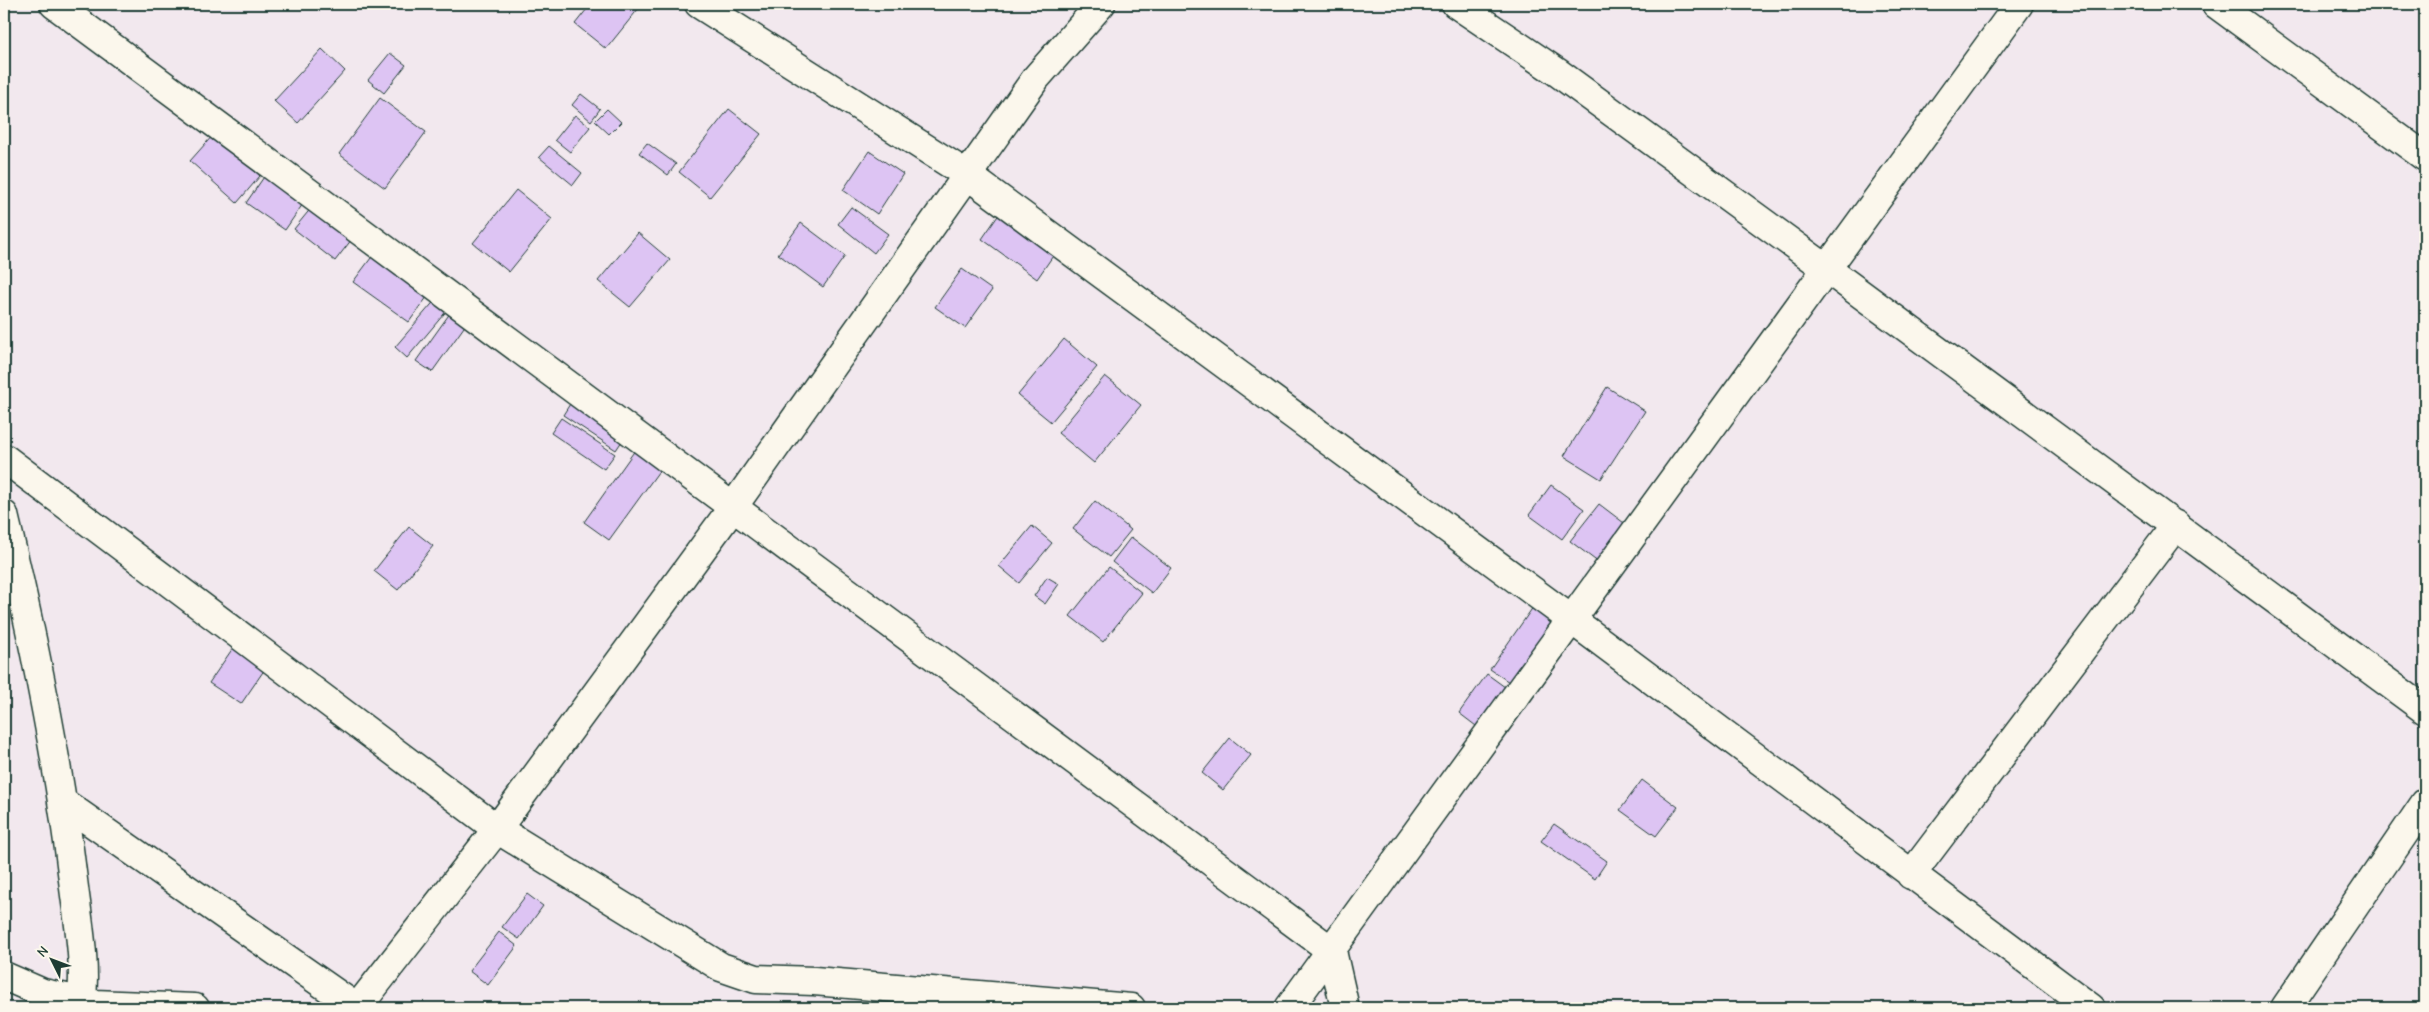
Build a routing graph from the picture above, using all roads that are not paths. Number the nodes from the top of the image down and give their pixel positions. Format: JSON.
{"nodes":[{"id":1,"x":54,"y":4,"type":"edge"},
{"id":2,"x":699,"y":4,"type":"edge"},
{"id":3,"x":1101,"y":4,"type":"edge"},
{"id":4,"x":1456,"y":4,"type":"edge"},
{"id":5,"x":2019,"y":4,"type":"edge"},
{"id":6,"x":2216,"y":4,"type":"edge"},
{"id":7,"x":2425,"y":157,"type":"edge"},
{"id":8,"x":966,"y":174,"type":"junction"},
{"id":9,"x":1827,"y":269,"type":"junction"},
{"id":10,"x":4,"y":458,"type":"edge"},
{"id":11,"x":733,"y":507,"type":"junction"},
{"id":12,"x":4,"y":515,"type":"edge"},
{"id":13,"x":2176,"y":525,"type":"junction"},
{"id":14,"x":1572,"y":620,"type":"junction"},
{"id":15,"x":2425,"y":710,"type":"edge"},
{"id":16,"x":64,"y":803,"type":"junction"},
{"id":17,"x":2425,"y":803,"type":"edge"},
{"id":18,"x":497,"y":829,"type":"junction"},
{"id":19,"x":1911,"y":875,"type":"junction"},
{"id":20,"x":1332,"y":951,"type":"junction"},
{"id":21,"x":4,"y":976,"type":"edge"},
{"id":22,"x":82,"y":1004,"type":"edge"},
{"id":23,"x":196,"y":1008,"type":"edge"},
{"id":24,"x":349,"y":1008,"type":"edge"},
{"id":25,"x":357,"y":1008,"type":"edge"},
{"id":26,"x":1130,"y":1008,"type":"edge"},
{"id":27,"x":1289,"y":1008,"type":"edge"},
{"id":28,"x":1345,"y":1008,"type":"edge"},
{"id":29,"x":2091,"y":1008,"type":"edge"},
{"id":30,"x":2285,"y":1008,"type":"edge"}],
"edges":[{"from":1,"to":11,"type":"street"},
{"from":2,"to":8,"type":"street"},
{"from":3,"to":8,"type":"street"},
{"from":4,"to":9,"type":"street"},
{"from":5,"to":9,"type":"street"},
{"from":6,"to":7,"type":"street"},
{"from":8,"to":11,"type":"street"},
{"from":8,"to":14,"type":"street"},
{"from":9,"to":13,"type":"street"},
{"from":9,"to":14,"type":"street"},
{"from":10,"to":18,"type":"street"},
{"from":11,"to":18,"type":"street"},
{"from":11,"to":20,"type":"street"},
{"from":12,"to":16,"type":"street"},
{"from":13,"to":15,"type":"street"},
{"from":13,"to":19,"type":"street"},
{"from":14,"to":19,"type":"street"},
{"from":14,"to":20,"type":"street"},
{"from":16,"to":22,"type":"street"},
{"from":16,"to":25,"type":"street"},
{"from":17,"to":30,"type":"street"},
{"from":18,"to":25,"type":"street"},
{"from":18,"to":26,"type":"street"},
{"from":19,"to":29,"type":"street"},
{"from":20,"to":27,"type":"street"},
{"from":20,"to":28,"type":"street"},
{"from":21,"to":22,"type":"street"},
{"from":22,"to":23,"type":"street"},
{"from":24,"to":25,"type":"street"}]}
